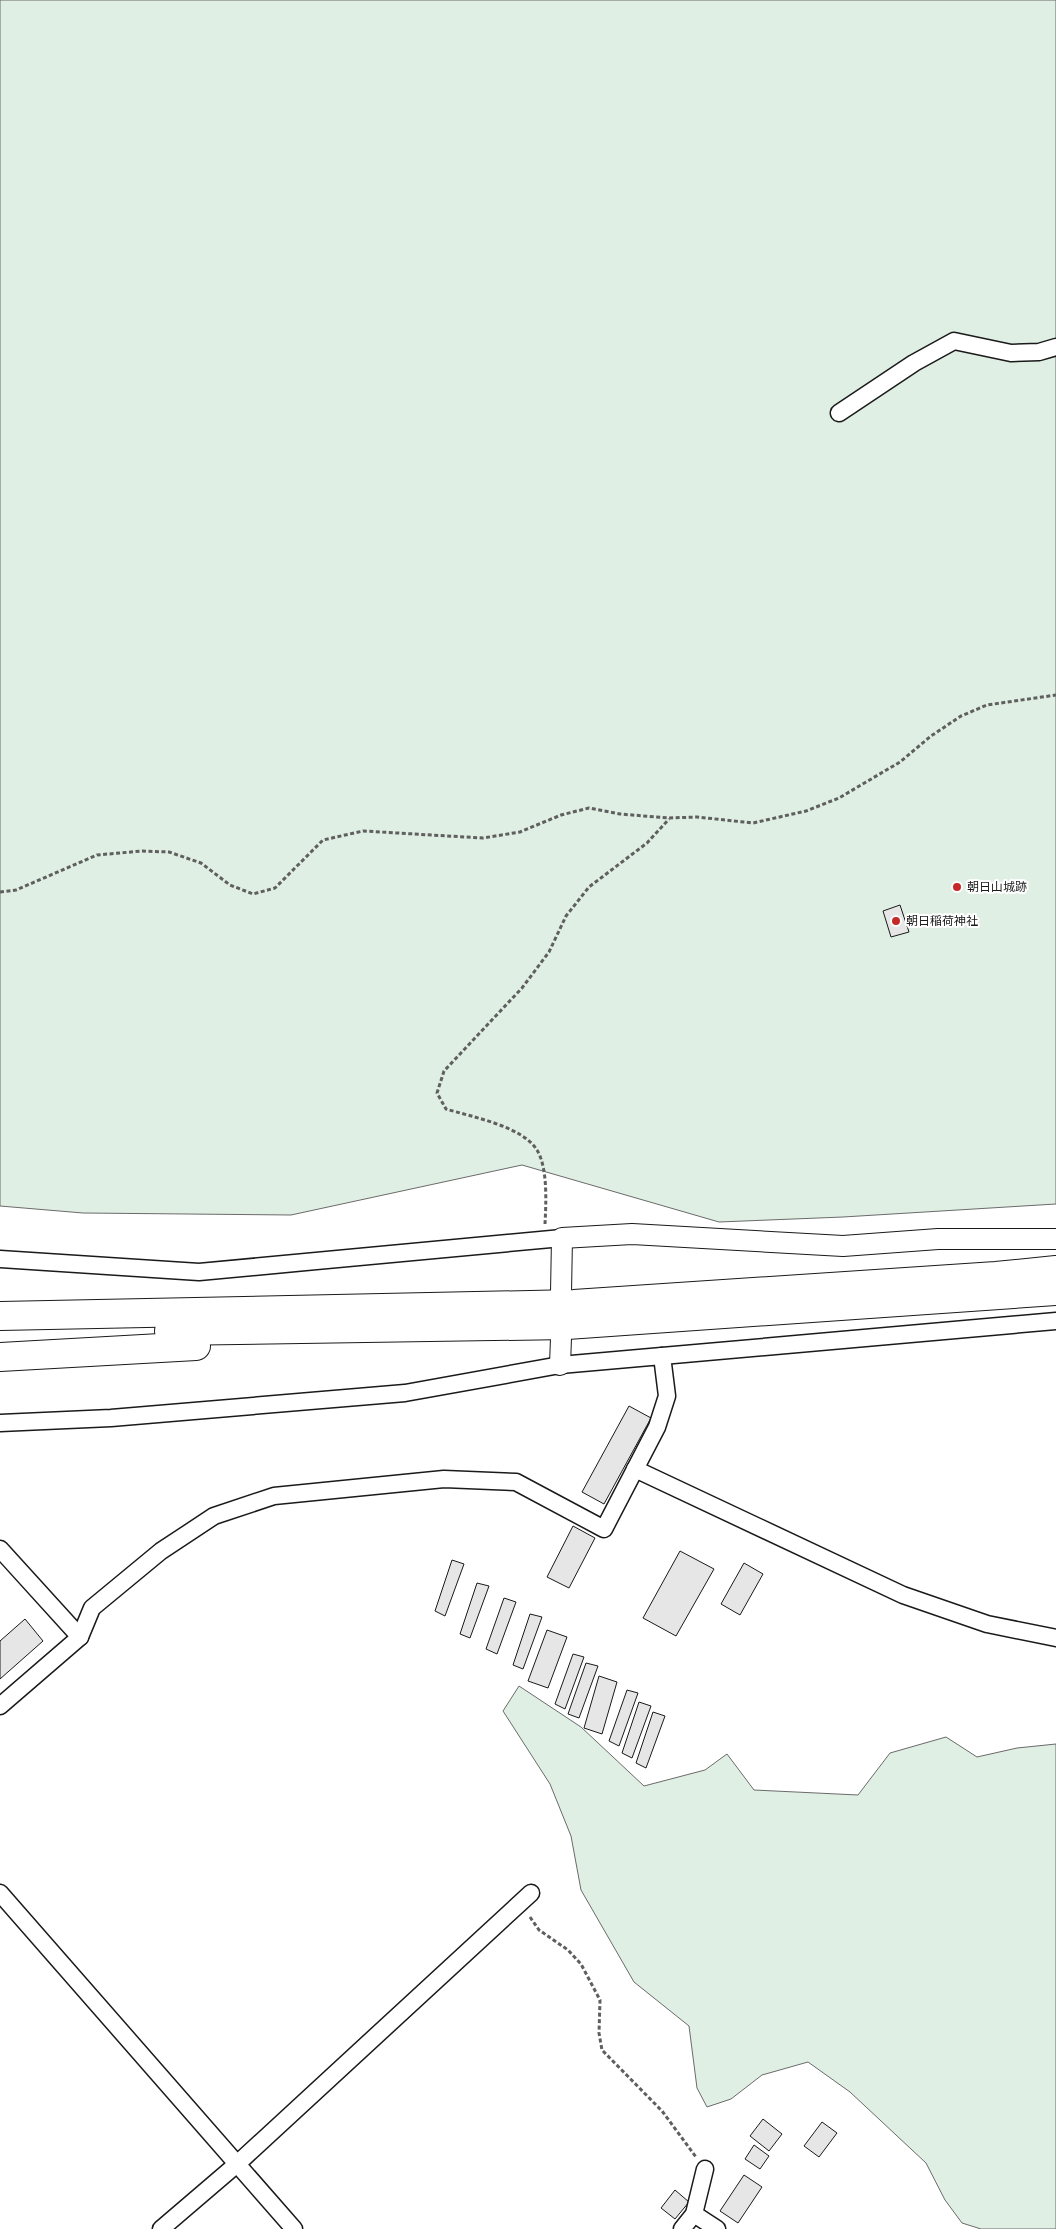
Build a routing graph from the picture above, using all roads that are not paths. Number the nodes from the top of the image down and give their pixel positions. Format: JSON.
{"nodes":[{"id":1,"x":1056,"y":346,"type":"edge"},
{"id":2,"x":840,"y":413,"type":"dead end"},
{"id":3,"x":553,"y":1239,"type":"junction"},
{"id":4,"x":1056,"y":1239,"type":"edge"},
{"id":5,"x":0,"y":1259,"type":"edge"},
{"id":6,"x":1056,"y":1270,"type":"edge"},
{"id":7,"x":1056,"y":1291,"type":"edge"},
{"id":8,"x":561,"y":1293,"type":"dead end"},
{"id":9,"x":0,"y":1316,"type":"edge"},
{"id":10,"x":1056,"y":1321,"type":"edge"},
{"id":11,"x":344,"y":1328,"type":"junction"},
{"id":12,"x":0,"y":1335,"type":"edge"},
{"id":13,"x":561,"y":1338,"type":"dead end"},
{"id":14,"x":662,"y":1356,"type":"junction"},
{"id":15,"x":0,"y":1357,"type":"edge"},
{"id":16,"x":560,"y":1365,"type":"junction"},
{"id":17,"x":0,"y":1423,"type":"edge"},
{"id":18,"x":635,"y":1469,"type":"junction"},
{"id":19,"x":0,"y":1548,"type":"edge"},
{"id":20,"x":80,"y":1637,"type":"junction"},
{"id":21,"x":1056,"y":1638,"type":"edge"},
{"id":22,"x":0,"y":1706,"type":"edge"},
{"id":23,"x":0,"y":1893,"type":"edge"},
{"id":24,"x":526,"y":1897,"type":"road end"},
{"id":25,"x":237,"y":2164,"type":"junction"},
{"id":26,"x":705,"y":2169,"type":"road end"},
{"id":27,"x":694,"y":2214,"type":"junction"},
{"id":28,"x":161,"y":2229,"type":"edge"},
{"id":29,"x":294,"y":2229,"type":"edge"},
{"id":30,"x":682,"y":2229,"type":"edge"},
{"id":31,"x":717,"y":2229,"type":"edge"}],
"edges":[{"from":1,"to":2,"type":"street"},
{"from":3,"to":4,"type":"street"},
{"from":3,"to":5,"type":"street"},
{"from":3,"to":8,"type":"street"},
{"from":6,"to":9,"type":"highway"},
{"from":7,"to":11,"type":"highway"},
{"from":10,"to":14,"type":"street"},
{"from":11,"to":12,"type":"highway"},
{"from":11,"to":15,"type":"highway"},
{"from":13,"to":16,"type":"street"},
{"from":14,"to":16,"type":"street"},
{"from":14,"to":18,"type":"street"},
{"from":16,"to":17,"type":"street"},
{"from":18,"to":20,"type":"street"},
{"from":18,"to":21,"type":"street"},
{"from":19,"to":20,"type":"street"},
{"from":20,"to":22,"type":"street"},
{"from":23,"to":25,"type":"street"},
{"from":24,"to":25,"type":"street"},
{"from":25,"to":28,"type":"street"},
{"from":25,"to":29,"type":"street"},
{"from":26,"to":27,"type":"street"},
{"from":27,"to":30,"type":"street"},
{"from":27,"to":31,"type":"street"}]}
